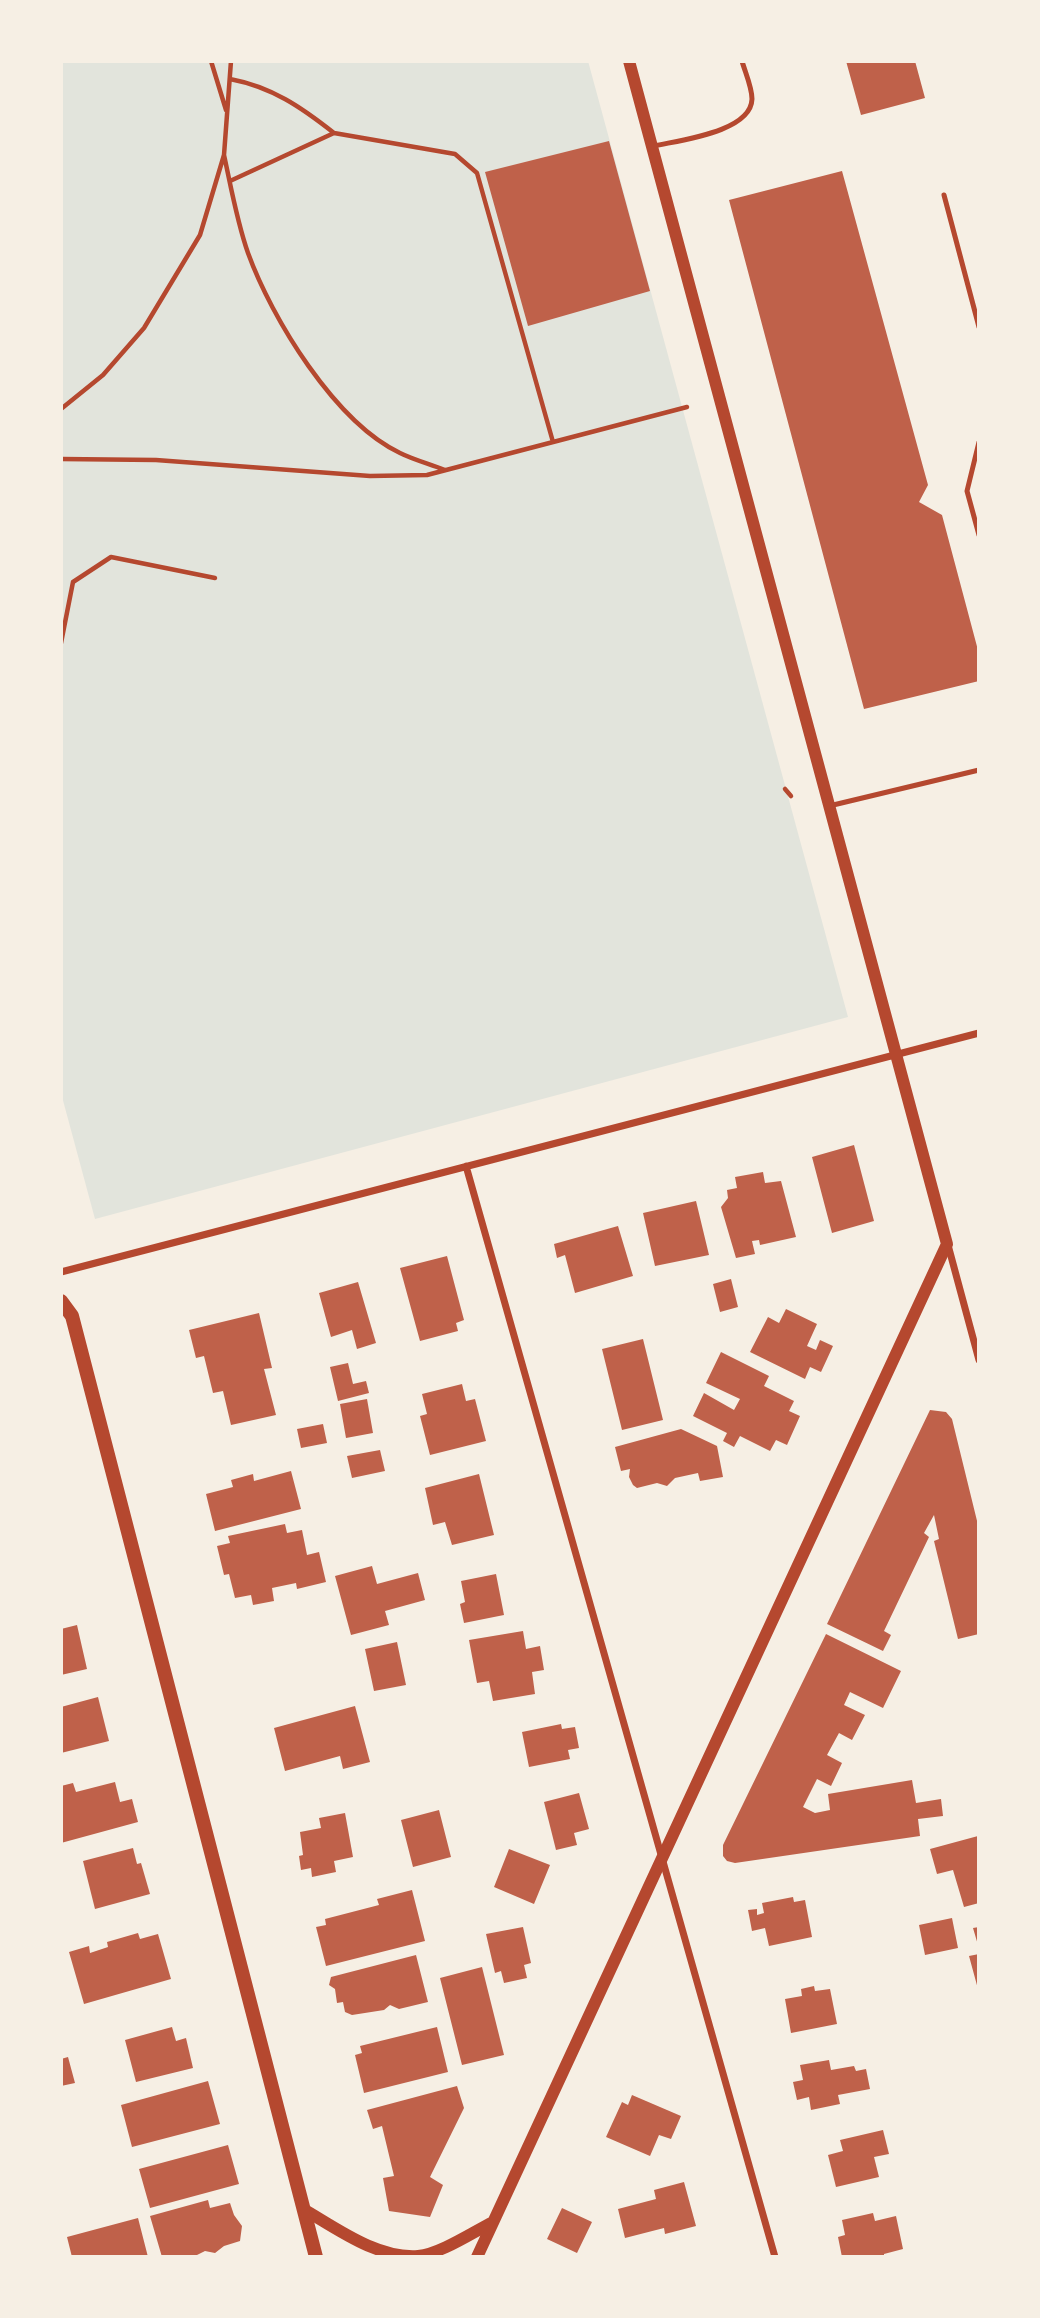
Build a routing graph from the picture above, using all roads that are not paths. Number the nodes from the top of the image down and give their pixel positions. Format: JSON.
{"nodes":[{"id":1,"x":629,"y":61,"type":"edge"},
{"id":2,"x":742,"y":61,"type":"edge"},
{"id":3,"x":651,"y":147,"type":"junction"},
{"id":4,"x":944,"y":195,"type":"dead end"},
{"id":5,"x":979,"y":327,"type":"edge"},
{"id":6,"x":979,"y":442,"type":"edge"},
{"id":7,"x":979,"y":535,"type":"edge"},
{"id":8,"x":979,"y":770,"type":"edge"},
{"id":9,"x":829,"y":806,"type":"junction"},
{"id":10,"x":979,"y":1033,"type":"edge"},
{"id":11,"x":896,"y":1055,"type":"junction"},
{"id":12,"x":466,"y":1166,"type":"junction"},
{"id":13,"x":947,"y":1244,"type":"junction"},
{"id":14,"x":61,"y":1272,"type":"edge"},
{"id":15,"x":61,"y":1301,"type":"edge"},
{"id":16,"x":979,"y":1360,"type":"edge"},
{"id":17,"x":661,"y":1859,"type":"junction"},
{"id":18,"x":303,"y":2209,"type":"junction"},
{"id":19,"x":493,"y":2222,"type":"junction"},
{"id":20,"x":316,"y":2257,"type":"edge"},
{"id":21,"x":477,"y":2257,"type":"edge"},
{"id":22,"x":775,"y":2257,"type":"edge"}],
"edges":[{"from":1,"to":3,"type":"street"},
{"from":2,"to":3,"type":"lane"},
{"from":3,"to":9,"type":"street"},
{"from":4,"to":5,"type":"lane"},
{"from":6,"to":7,"type":"lane"},
{"from":8,"to":9,"type":"lane"},
{"from":9,"to":11,"type":"street"},
{"from":10,"to":11,"type":"street"},
{"from":11,"to":12,"type":"street"},
{"from":11,"to":13,"type":"street"},
{"from":12,"to":14,"type":"street"},
{"from":12,"to":17,"type":"street"},
{"from":13,"to":16,"type":"street"},
{"from":13,"to":17,"type":"street"},
{"from":15,"to":18,"type":"main road"},
{"from":17,"to":19,"type":"street"},
{"from":17,"to":22,"type":"street"},
{"from":18,"to":19,"type":"street"},
{"from":18,"to":20,"type":"main road"},
{"from":19,"to":21,"type":"street"}]}
